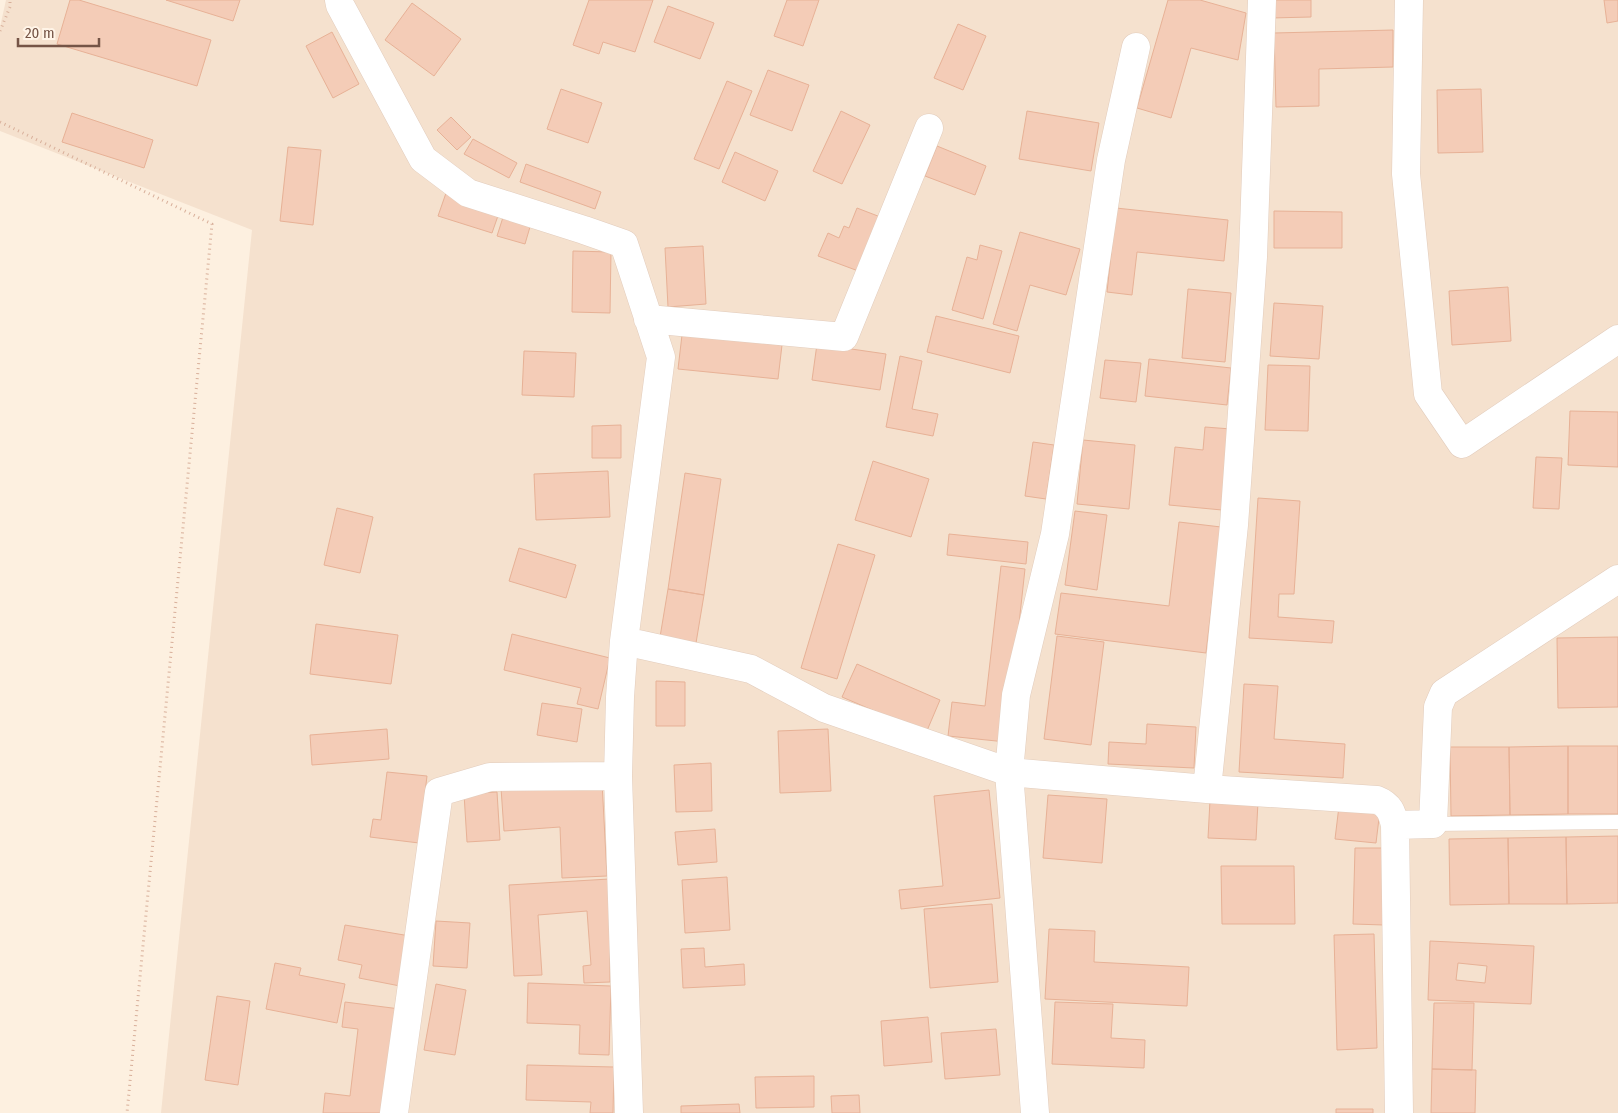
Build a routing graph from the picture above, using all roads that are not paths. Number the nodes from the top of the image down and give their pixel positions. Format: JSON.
{"nodes":[{"id":1,"x":339,"y":0,"type":"edge"},
{"id":2,"x":1262,"y":0,"type":"edge"},
{"id":3,"x":1409,"y":0,"type":"edge"},
{"id":4,"x":1136,"y":47,"type":"dead end"},
{"id":5,"x":929,"y":128,"type":"dead end"},
{"id":6,"x":648,"y":319,"type":"junction"},
{"id":7,"x":1618,"y":339,"type":"edge"},
{"id":8,"x":1618,"y":579,"type":"edge"},
{"id":9,"x":624,"y":641,"type":"junction"},
{"id":10,"x":1009,"y":772,"type":"junction"},
{"id":11,"x":618,"y":776,"type":"junction"},
{"id":12,"x":1207,"y":789,"type":"junction"},
{"id":13,"x":1618,"y":822,"type":"edge"},
{"id":14,"x":1433,"y":824,"type":"junction"},
{"id":15,"x":1395,"y":826,"type":"junction"},
{"id":16,"x":394,"y":1113,"type":"edge"},
{"id":17,"x":629,"y":1113,"type":"edge"},
{"id":18,"x":1035,"y":1113,"type":"edge"},
{"id":19,"x":1399,"y":1113,"type":"edge"}],
"edges":[{"from":1,"to":6,"type":"street"},
{"from":2,"to":12,"type":"street"},
{"from":3,"to":7,"type":"street"},
{"from":4,"to":10,"type":"street"},
{"from":5,"to":6,"type":"street"},
{"from":6,"to":9,"type":"street"},
{"from":8,"to":14,"type":"street"},
{"from":9,"to":10,"type":"street"},
{"from":9,"to":11,"type":"street"},
{"from":10,"to":12,"type":"street"},
{"from":10,"to":18,"type":"street"},
{"from":11,"to":16,"type":"street"},
{"from":11,"to":17,"type":"street"},
{"from":12,"to":15,"type":"street"},
{"from":13,"to":14,"type":"lane"},
{"from":14,"to":15,"type":"street"},
{"from":15,"to":19,"type":"street"}]}
